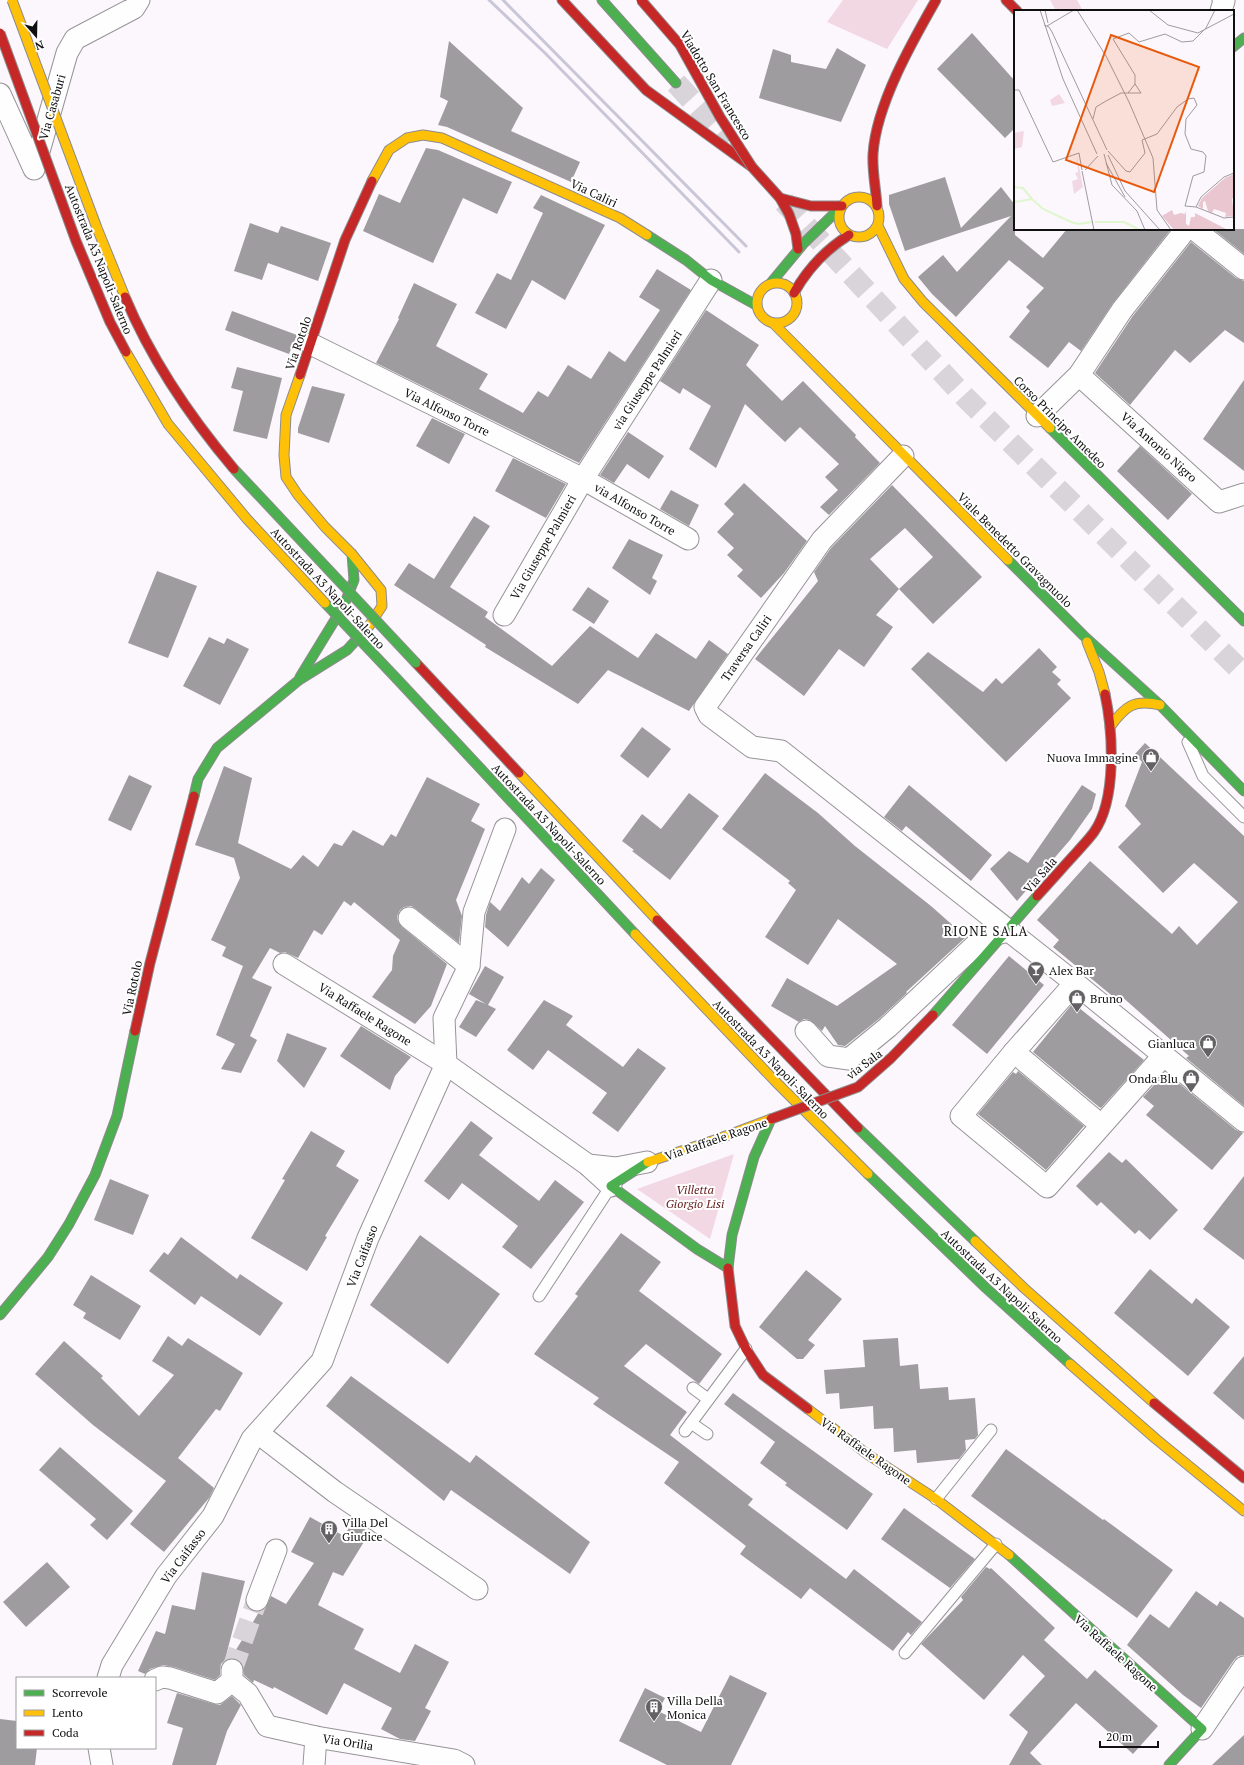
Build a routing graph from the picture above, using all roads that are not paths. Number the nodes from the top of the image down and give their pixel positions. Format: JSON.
{"nodes":[{"id":1,"x":12,"y":0,"type":"edge"},
{"id":2,"x":139,"y":0,"type":"edge"},
{"id":3,"x":562,"y":0,"type":"edge"},
{"id":4,"x":602,"y":0,"type":"edge"},
{"id":5,"x":641,"y":0,"type":"edge"},
{"id":6,"x":936,"y":0,"type":"edge"},
{"id":7,"x":1006,"y":0,"type":"edge"},
{"id":8,"x":1018,"y":0,"type":"edge"},
{"id":9,"x":1223,"y":0,"type":"edge"},
{"id":10,"x":1016,"y":10,"type":"edge"},
{"id":11,"x":1023,"y":10,"type":"edge"},
{"id":12,"x":1221,"y":10,"type":"edge"},
{"id":13,"x":0,"y":33,"type":"edge"},
{"id":14,"x":1244,"y":38,"type":"edge"},
{"id":15,"x":1234,"y":46,"type":"edge"},
{"id":16,"x":676,"y":82,"type":"tunnel mouth"},
{"id":17,"x":0,"y":94,"type":"edge"},
{"id":18,"x":407,"y":138,"type":"joint"},
{"id":19,"x":874,"y":155,"type":"junction"},
{"id":20,"x":752,"y":167,"type":"junction"},
{"id":21,"x":865,"y":173,"type":"dead end"},
{"id":22,"x":859,"y":185,"type":"dead end"},
{"id":23,"x":780,"y":198,"type":"junction"},
{"id":24,"x":853,"y":198,"type":"junction"},
{"id":25,"x":842,"y":206,"type":"junction"},
{"id":26,"x":877,"y":206,"type":"junction"},
{"id":27,"x":878,"y":226,"type":"junction"},
{"id":28,"x":1185,"y":230,"type":"edge"},
{"id":29,"x":1195,"y":230,"type":"edge"},
{"id":30,"x":849,"y":235,"type":"junction"},
{"id":31,"x":798,"y":249,"type":"junction"},
{"id":32,"x":1244,"y":269,"type":"edge"},
{"id":33,"x":711,"y":280,"type":"junction"},
{"id":34,"x":770,"y":284,"type":"junction"},
{"id":35,"x":794,"y":293,"type":"junction"},
{"id":36,"x":756,"y":305,"type":"junction"},
{"id":37,"x":773,"y":323,"type":"junction"},
{"id":38,"x":311,"y":344,"type":"junction"},
{"id":39,"x":1079,"y":375,"type":"junction"},
{"id":40,"x":1037,"y":416,"type":"junction"},
{"id":41,"x":903,"y":456,"type":"junction"},
{"id":42,"x":583,"y":479,"type":"junction"},
{"id":43,"x":1244,"y":494,"type":"edge"},
{"id":44,"x":688,"y":539,"type":"dead end"},
{"id":45,"x":352,"y":554,"type":"junction"},
{"id":46,"x":504,"y":615,"type":"dead end"},
{"id":47,"x":1244,"y":621,"type":"edge"},
{"id":48,"x":1084,"y":636,"type":"junction"},
{"id":49,"x":299,"y":680,"type":"junction"},
{"id":50,"x":1160,"y":705,"type":"junction"},
{"id":51,"x":1181,"y":726,"type":"junction"},
{"id":52,"x":1110,"y":727,"type":"junction"},
{"id":53,"x":1244,"y":791,"type":"edge"},
{"id":54,"x":1244,"y":817,"type":"edge"},
{"id":55,"x":505,"y":829,"type":"dead end"},
{"id":56,"x":409,"y":918,"type":"dead end"},
{"id":57,"x":1008,"y":931,"type":"junction"},
{"id":58,"x":284,"y":964,"type":"dead end"},
{"id":59,"x":470,"y":966,"type":"junction"},
{"id":60,"x":1075,"y":983,"type":"junction"},
{"id":61,"x":933,"y":1015,"type":"joint"},
{"id":62,"x":806,"y":1031,"type":"dead end"},
{"id":63,"x":1014,"y":1052,"type":"junction"},
{"id":64,"x":1164,"y":1055,"type":"junction"},
{"id":65,"x":446,"y":1064,"type":"junction"},
{"id":66,"x":771,"y":1119,"type":"junction"},
{"id":67,"x":1244,"y":1121,"type":"edge"},
{"id":68,"x":1101,"y":1125,"type":"junction"},
{"id":69,"x":649,"y":1161,"type":"junction"},
{"id":70,"x":588,"y":1165,"type":"junction"},
{"id":71,"x":611,"y":1186,"type":"junction"},
{"id":72,"x":728,"y":1268,"type":"junction"},
{"id":73,"x":539,"y":1296,"type":"dead end"},
{"id":74,"x":0,"y":1315,"type":"edge"},
{"id":75,"x":746,"y":1349,"type":"junction"},
{"id":76,"x":693,"y":1388,"type":"dead end"},
{"id":77,"x":708,"y":1399,"type":"junction"},
{"id":78,"x":991,"y":1430,"type":"dead end"},
{"id":79,"x":258,"y":1433,"type":"junction"},
{"id":80,"x":707,"y":1434,"type":"dead end"},
{"id":81,"x":1244,"y":1478,"type":"edge"},
{"id":82,"x":936,"y":1499,"type":"junction"},
{"id":83,"x":1244,"y":1511,"type":"edge"},
{"id":84,"x":996,"y":1544,"type":"junction"},
{"id":85,"x":276,"y":1550,"type":"dead end"},
{"id":86,"x":477,"y":1589,"type":"dead end"},
{"id":87,"x":256,"y":1600,"type":"tunnel mouth"},
{"id":88,"x":904,"y":1653,"type":"dead end"},
{"id":89,"x":1244,"y":1667,"type":"edge"},
{"id":90,"x":108,"y":1677,"type":"edge"},
{"id":91,"x":156,"y":1680,"type":"edge"},
{"id":92,"x":1202,"y":1729,"type":"junction"},
{"id":93,"x":316,"y":1737,"type":"junction"},
{"id":94,"x":99,"y":1749,"type":"edge"},
{"id":95,"x":102,"y":1765,"type":"edge"},
{"id":96,"x":314,"y":1765,"type":"edge"},
{"id":97,"x":464,"y":1765,"type":"edge"},
{"id":98,"x":1169,"y":1765,"type":"edge"}],
"edges":[{"from":1,"to":81,"type":"main road","name":"Autostrada A3 Napoli-Salerno","bridge":true},
{"from":2,"to":17,"type":"street","name":"Via Casaburi"},
{"from":3,"to":20,"type":"main road","name":"Viadotto San Francesco"},
{"from":4,"to":16,"type":"main road"},
{"from":5,"to":20,"type":"main road","name":"Viadotto San Francesco","bridge":true},
{"from":6,"to":19,"type":"main road","name":"Corso Principe Amedeo"},
{"from":7,"to":10,"type":"main road"},
{"from":8,"to":11,"type":"main road"},
{"from":9,"to":12,"type":"street"},
{"from":13,"to":83,"type":"main road","name":"Autostrada A3 Napoli-Salerno","bridge":true},
{"from":14,"to":15,"type":"main road"},
{"from":18,"to":33,"type":"main road","name":"Via Caliri"},
{"from":18,"to":38,"type":"main road","name":"Via Rotolo"},
{"from":19,"to":21,"type":"main road","name":"Corso Principe Amedeo"},
{"from":19,"to":26,"type":"main road","name":"Corso Principe Amedeo"},
{"from":20,"to":23,"type":"main road","name":"Viadotto San Francesco"},
{"from":22,"to":24,"type":"main road"},
{"from":23,"to":25,"type":"main road","name":"Viadotto San Francesco"},
{"from":23,"to":31,"type":"main road","name":"Viadotto San Francesco"},
{"from":24,"to":25,"type":"main road"},
{"from":24,"to":26,"type":"main road"},
{"from":25,"to":30,"type":"main road"},
{"from":25,"to":31,"type":"main road"},
{"from":26,"to":27,"type":"main road","name":"Corso Principe Amedeo"},
{"from":27,"to":30,"type":"main road"},
{"from":27,"to":40,"type":"main road","name":"Corso Principe Amedeo"},
{"from":28,"to":39,"type":"street"},
{"from":29,"to":32,"type":"street"},
{"from":30,"to":35,"type":"main road"},
{"from":31,"to":34,"type":"main road"},
{"from":33,"to":36,"type":"main road","name":"Via Caliri"},
{"from":33,"to":42,"type":"street","name":"via Giuseppe Palmieri"},
{"from":34,"to":35,"type":"main road"},
{"from":34,"to":36,"type":"main road"},
{"from":35,"to":37,"type":"main road"},
{"from":36,"to":37,"type":"main road","name":"Via Caliri"},
{"from":37,"to":41,"type":"main road","name":"Viale Benedetto Gravagnuolo"},
{"from":38,"to":42,"type":"street","name":"Via Alfonso Torre"},
{"from":38,"to":45,"type":"main road","name":"Via Rotolo"},
{"from":39,"to":40,"type":"street"},
{"from":39,"to":43,"type":"street","name":"Via Antonio Nigro"},
{"from":40,"to":47,"type":"main road","name":"Corso Principe Amedeo"},
{"from":41,"to":48,"type":"main road","name":"Viale Benedetto Gravagnuolo"},
{"from":41,"to":57,"type":"street","name":"Traversa Caliri"},
{"from":42,"to":44,"type":"street","name":"via Alfonso Torre"},
{"from":42,"to":46,"type":"street","name":"Via Giuseppe Palmieri"},
{"from":45,"to":49,"type":"main road","name":"Via Rotolo"},
{"from":45,"to":49,"type":"main road","name":"Via Rotolo"},
{"from":48,"to":50,"type":"main road","name":"Viale Benedetto Gravagnuolo"},
{"from":48,"to":52,"type":"main road","name":"Via Sala"},
{"from":49,"to":74,"type":"main road","name":"Via Rotolo"},
{"from":50,"to":51,"type":"main road","name":"Viale Benedetto Gravagnuolo"},
{"from":50,"to":52,"type":"main road"},
{"from":51,"to":53,"type":"main road","name":"Viale Benedetto Gravagnuolo"},
{"from":51,"to":54,"type":"lane"},
{"from":52,"to":57,"type":"main road","name":"Via Sala"},
{"from":55,"to":59,"type":"street"},
{"from":56,"to":59,"type":"street"},
{"from":57,"to":60,"type":"street"},
{"from":57,"to":61,"type":"main road","name":"Via Sala"},
{"from":57,"to":62,"type":"street"},
{"from":58,"to":65,"type":"street","name":"Via Raffaele Ragone"},
{"from":59,"to":65,"type":"street"},
{"from":60,"to":63,"type":"street"},
{"from":60,"to":64,"type":"street"},
{"from":61,"to":66,"type":"main road","name":"via Sala","bridge":true},
{"from":63,"to":68,"type":"street"},
{"from":63,"to":68,"type":"street"},
{"from":64,"to":67,"type":"street"},
{"from":64,"to":68,"type":"street"},
{"from":65,"to":70,"type":"street","name":"Via Raffaele Ragone"},
{"from":65,"to":79,"type":"street","name":"Via Caifasso"},
{"from":66,"to":69,"type":"main road","name":"Via Raffaele Ragone"},
{"from":66,"to":72,"type":"main road","name":"Via Raffaele Ragone"},
{"from":69,"to":70,"type":"street"},
{"from":69,"to":71,"type":"main road","name":"Via Raffaele Ragone"},
{"from":70,"to":71,"type":"street","name":"Via Raffaele Ragone"},
{"from":71,"to":72,"type":"main road","name":"Via Raffaele Ragone"},
{"from":71,"to":73,"type":"lane","name":"Via Raffaele Ragone"},
{"from":72,"to":75,"type":"main road","name":"Via Raffaele Ragone"},
{"from":75,"to":77,"type":"lane"},
{"from":75,"to":82,"type":"main road","name":"Via Raffaele Ragone"},
{"from":76,"to":77,"type":"lane"},
{"from":77,"to":80,"type":"lane"},
{"from":78,"to":82,"type":"lane"},
{"from":79,"to":86,"type":"street"},
{"from":79,"to":90,"type":"street","name":"Via Caifasso"},
{"from":82,"to":84,"type":"main road","name":"Via Raffaele Ragone"},
{"from":84,"to":88,"type":"lane"},
{"from":84,"to":92,"type":"main road","name":"Via Raffaele Ragone"},
{"from":85,"to":87,"type":"street"},
{"from":89,"to":92,"type":"street"},
{"from":91,"to":93,"type":"street","name":"Via Orilia"},
{"from":92,"to":98,"type":"main road"},
{"from":93,"to":96,"type":"street"},
{"from":93,"to":97,"type":"street","name":"Via Orilia"},
{"from":94,"to":95,"type":"street"}]}
